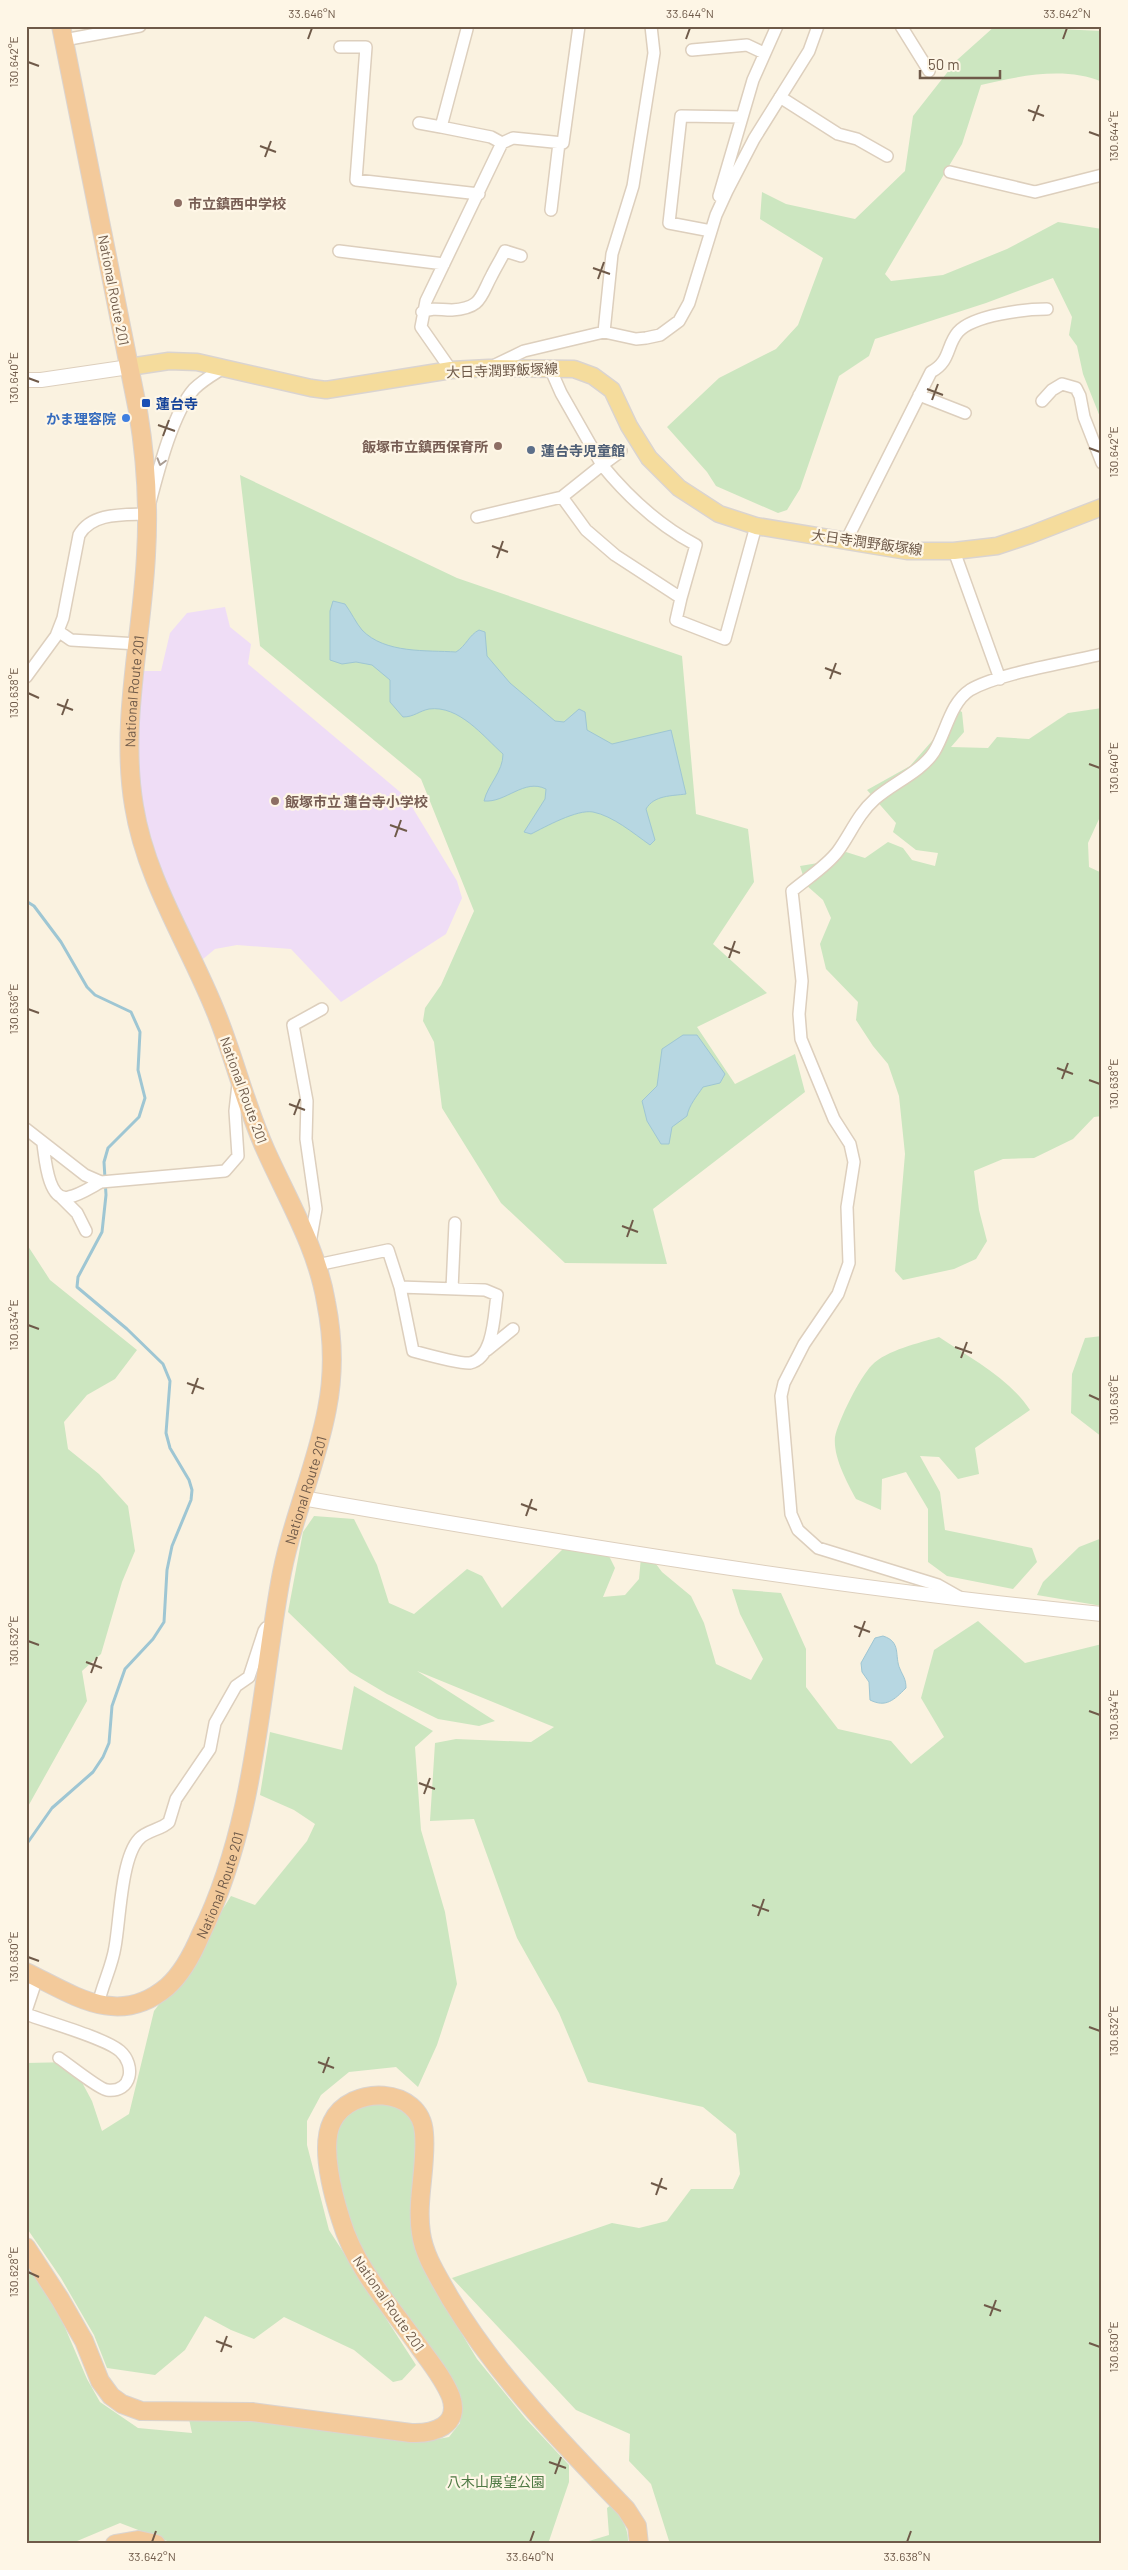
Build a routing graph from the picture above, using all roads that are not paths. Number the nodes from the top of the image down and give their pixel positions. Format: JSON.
{"nodes":[{"id":1,"x":75,"y":26,"type":"edge"},
{"id":2,"x":140,"y":26,"type":"edge"},
{"id":3,"x":579,"y":26,"type":"edge"},
{"id":4,"x":651,"y":26,"type":"edge"},
{"id":5,"x":777,"y":26,"type":"edge"},
{"id":6,"x":818,"y":26,"type":"edge"},
{"id":7,"x":901,"y":26,"type":"edge"},
{"id":8,"x":467,"y":29,"type":"dead end"},
{"id":9,"x":66,"y":35,"type":"edge"},
{"id":10,"x":340,"y":47,"type":"dead end"},
{"id":11,"x":692,"y":50,"type":"dead end"},
{"id":12,"x":764,"y":53,"type":"junction"},
{"id":13,"x":929,"y":71,"type":"dead end"},
{"id":14,"x":780,"y":97,"type":"junction"},
{"id":15,"x":742,"y":117,"type":"junction"},
{"id":16,"x":419,"y":123,"type":"dead end"},
{"id":17,"x":441,"y":127,"type":"junction"},
{"id":18,"x":502,"y":143,"type":"junction"},
{"id":19,"x":559,"y":143,"type":"junction"},
{"id":20,"x":887,"y":156,"type":"dead end"},
{"id":21,"x":950,"y":172,"type":"dead end"},
{"id":22,"x":1102,"y":175,"type":"edge"},
{"id":23,"x":479,"y":194,"type":"junction"},
{"id":24,"x":550,"y":210,"type":"dead end"},
{"id":25,"x":716,"y":215,"type":"junction"},
{"id":26,"x":711,"y":231,"type":"junction"},
{"id":27,"x":339,"y":251,"type":"dead end"},
{"id":28,"x":521,"y":256,"type":"dead end"},
{"id":29,"x":444,"y":264,"type":"junction"},
{"id":30,"x":1047,"y":309,"type":"dead end"},
{"id":31,"x":422,"y":312,"type":"junction"},
{"id":32,"x":604,"y":332,"type":"junction"},
{"id":33,"x":129,"y":366,"type":"junction"},
{"id":34,"x":225,"y":367,"type":"junction"},
{"id":35,"x":489,"y":368,"type":"junction"},
{"id":36,"x":550,"y":368,"type":"junction"},
{"id":37,"x":451,"y":370,"type":"junction"},
{"id":38,"x":26,"y":380,"type":"edge"},
{"id":39,"x":920,"y":395,"type":"junction"},
{"id":40,"x":1042,"y":401,"type":"dead end"},
{"id":41,"x":965,"y":413,"type":"dead end"},
{"id":42,"x":621,"y":451,"type":"dead end"},
{"id":43,"x":1102,"y":463,"type":"edge"},
{"id":44,"x":602,"y":465,"type":"junction"},
{"id":45,"x":562,"y":497,"type":"junction"},
{"id":46,"x":1102,"y":507,"type":"edge"},
{"id":47,"x":147,"y":514,"type":"junction"},
{"id":48,"x":477,"y":517,"type":"dead end"},
{"id":49,"x":756,"y":526,"type":"junction"},
{"id":50,"x":846,"y":541,"type":"junction"},
{"id":51,"x":954,"y":551,"type":"junction"},
{"id":52,"x":681,"y":598,"type":"junction"},
{"id":53,"x":58,"y":632,"type":"junction"},
{"id":54,"x":138,"y":644,"type":"junction"},
{"id":55,"x":1102,"y":654,"type":"edge"},
{"id":56,"x":26,"y":678,"type":"edge"},
{"id":57,"x":1000,"y":679,"type":"junction"},
{"id":58,"x":322,"y":1009,"type":"dead end"},
{"id":59,"x":239,"y":1080,"type":"junction"},
{"id":60,"x":26,"y":1129,"type":"edge"},
{"id":61,"x":43,"y":1144,"type":"junction"},
{"id":62,"x":101,"y":1182,"type":"junction"},
{"id":63,"x":61,"y":1197,"type":"junction"},
{"id":64,"x":455,"y":1223,"type":"dead end"},
{"id":65,"x":86,"y":1231,"type":"dead end"},
{"id":66,"x":309,"y":1245,"type":"junction"},
{"id":67,"x":317,"y":1265,"type":"junction"},
{"id":68,"x":400,"y":1287,"type":"junction"},
{"id":69,"x":452,"y":1289,"type":"junction"},
{"id":70,"x":513,"y":1329,"type":"dead end"},
{"id":71,"x":485,"y":1351,"type":"junction"},
{"id":72,"x":302,"y":1498,"type":"junction"},
{"id":73,"x":967,"y":1601,"type":"junction"},
{"id":74,"x":1102,"y":1614,"type":"edge"},
{"id":75,"x":274,"y":1629,"type":"junction"},
{"id":76,"x":32,"y":1975,"type":"edge"},
{"id":77,"x":98,"y":2005,"type":"junction"},
{"id":78,"x":26,"y":2012,"type":"edge"},
{"id":79,"x":59,"y":2058,"type":"dead end"},
{"id":80,"x":26,"y":2248,"type":"edge"},
{"id":81,"x":115,"y":2544,"type":"edge"},
{"id":82,"x":156,"y":2544,"type":"edge"},
{"id":83,"x":639,"y":2544,"type":"edge"}],
"edges":[{"from":1,"to":9,"type":"street"},
{"from":2,"to":9,"type":"street"},
{"from":3,"to":19,"type":"street"},
{"from":4,"to":32,"type":"street"},
{"from":5,"to":12,"type":"street"},
{"from":6,"to":14,"type":"street"},
{"from":7,"to":13,"type":"street"},
{"from":8,"to":17,"type":"street"},
{"from":9,"to":33,"type":"highway","name":"National Route 201"},
{"from":10,"to":23,"type":"street"},
{"from":11,"to":12,"type":"street"},
{"from":12,"to":15,"type":"street"},
{"from":14,"to":20,"type":"street"},
{"from":14,"to":25,"type":"street"},
{"from":15,"to":25,"type":"street"},
{"from":15,"to":26,"type":"street"},
{"from":16,"to":17,"type":"street"},
{"from":17,"to":18,"type":"street"},
{"from":18,"to":19,"type":"street"},
{"from":18,"to":23,"type":"street"},
{"from":19,"to":24,"type":"street"},
{"from":21,"to":22,"type":"street"},
{"from":23,"to":29,"type":"street"},
{"from":25,"to":26,"type":"street"},
{"from":26,"to":32,"type":"street"},
{"from":27,"to":29,"type":"street"},
{"from":28,"to":31,"type":"street"},
{"from":29,"to":31,"type":"street"},
{"from":30,"to":39,"type":"street"},
{"from":31,"to":37,"type":"street"},
{"from":32,"to":35,"type":"street"},
{"from":33,"to":34,"type":"main road","name":"大日寺潤野飯塚線"},
{"from":33,"to":38,"type":"street"},
{"from":33,"to":47,"type":"highway","name":"National Route 201"},
{"from":34,"to":37,"type":"main road","name":"大日寺潤野飯塚線"},
{"from":34,"to":47,"type":"street","one_way":true},
{"from":35,"to":36,"type":"main road","name":"大日寺潤野飯塚線"},
{"from":35,"to":37,"type":"main road","name":"大日寺潤野飯塚線"},
{"from":36,"to":44,"type":"street"},
{"from":36,"to":49,"type":"main road","name":"大日寺潤野飯塚線"},
{"from":39,"to":41,"type":"street"},
{"from":39,"to":50,"type":"street"},
{"from":40,"to":43,"type":"street"},
{"from":42,"to":44,"type":"street"},
{"from":44,"to":45,"type":"street"},
{"from":44,"to":52,"type":"street"},
{"from":45,"to":48,"type":"street"},
{"from":45,"to":52,"type":"street"},
{"from":46,"to":51,"type":"main road","name":"大日寺潤野飯塚線"},
{"from":47,"to":53,"type":"street"},
{"from":47,"to":54,"type":"highway","name":"National Route 201"},
{"from":49,"to":50,"type":"main road","name":"大日寺潤野飯塚線"},
{"from":49,"to":52,"type":"street"},
{"from":50,"to":51,"type":"main road","name":"大日寺潤野飯塚線"},
{"from":51,"to":57,"type":"street"},
{"from":53,"to":54,"type":"street"},
{"from":53,"to":56,"type":"street"},
{"from":54,"to":59,"type":"highway","name":"National Route 201"},
{"from":55,"to":57,"type":"street"},
{"from":57,"to":73,"type":"street"},
{"from":58,"to":66,"type":"street"},
{"from":59,"to":62,"type":"street"},
{"from":59,"to":66,"type":"highway","name":"National Route 201"},
{"from":60,"to":61,"type":"street"},
{"from":61,"to":62,"type":"street"},
{"from":61,"to":63,"type":"street"},
{"from":62,"to":63,"type":"street"},
{"from":63,"to":65,"type":"street"},
{"from":64,"to":69,"type":"street"},
{"from":66,"to":67,"type":"highway","name":"National Route 201"},
{"from":67,"to":68,"type":"street"},
{"from":67,"to":72,"type":"highway","name":"National Route 201"},
{"from":68,"to":69,"type":"street"},
{"from":68,"to":71,"type":"street"},
{"from":69,"to":71,"type":"street"},
{"from":70,"to":71,"type":"street"},
{"from":72,"to":73,"type":"street"},
{"from":72,"to":75,"type":"highway","name":"National Route 201"},
{"from":73,"to":74,"type":"street"},
{"from":75,"to":77,"type":"street"},
{"from":75,"to":77,"type":"highway","name":"National Route 201"},
{"from":76,"to":77,"type":"highway","name":"National Route 201"},
{"from":76,"to":78,"type":"street"},
{"from":78,"to":79,"type":"street"},
{"from":80,"to":83,"type":"highway","name":"National Route 201"},
{"from":81,"to":82,"type":"highway"}]}
